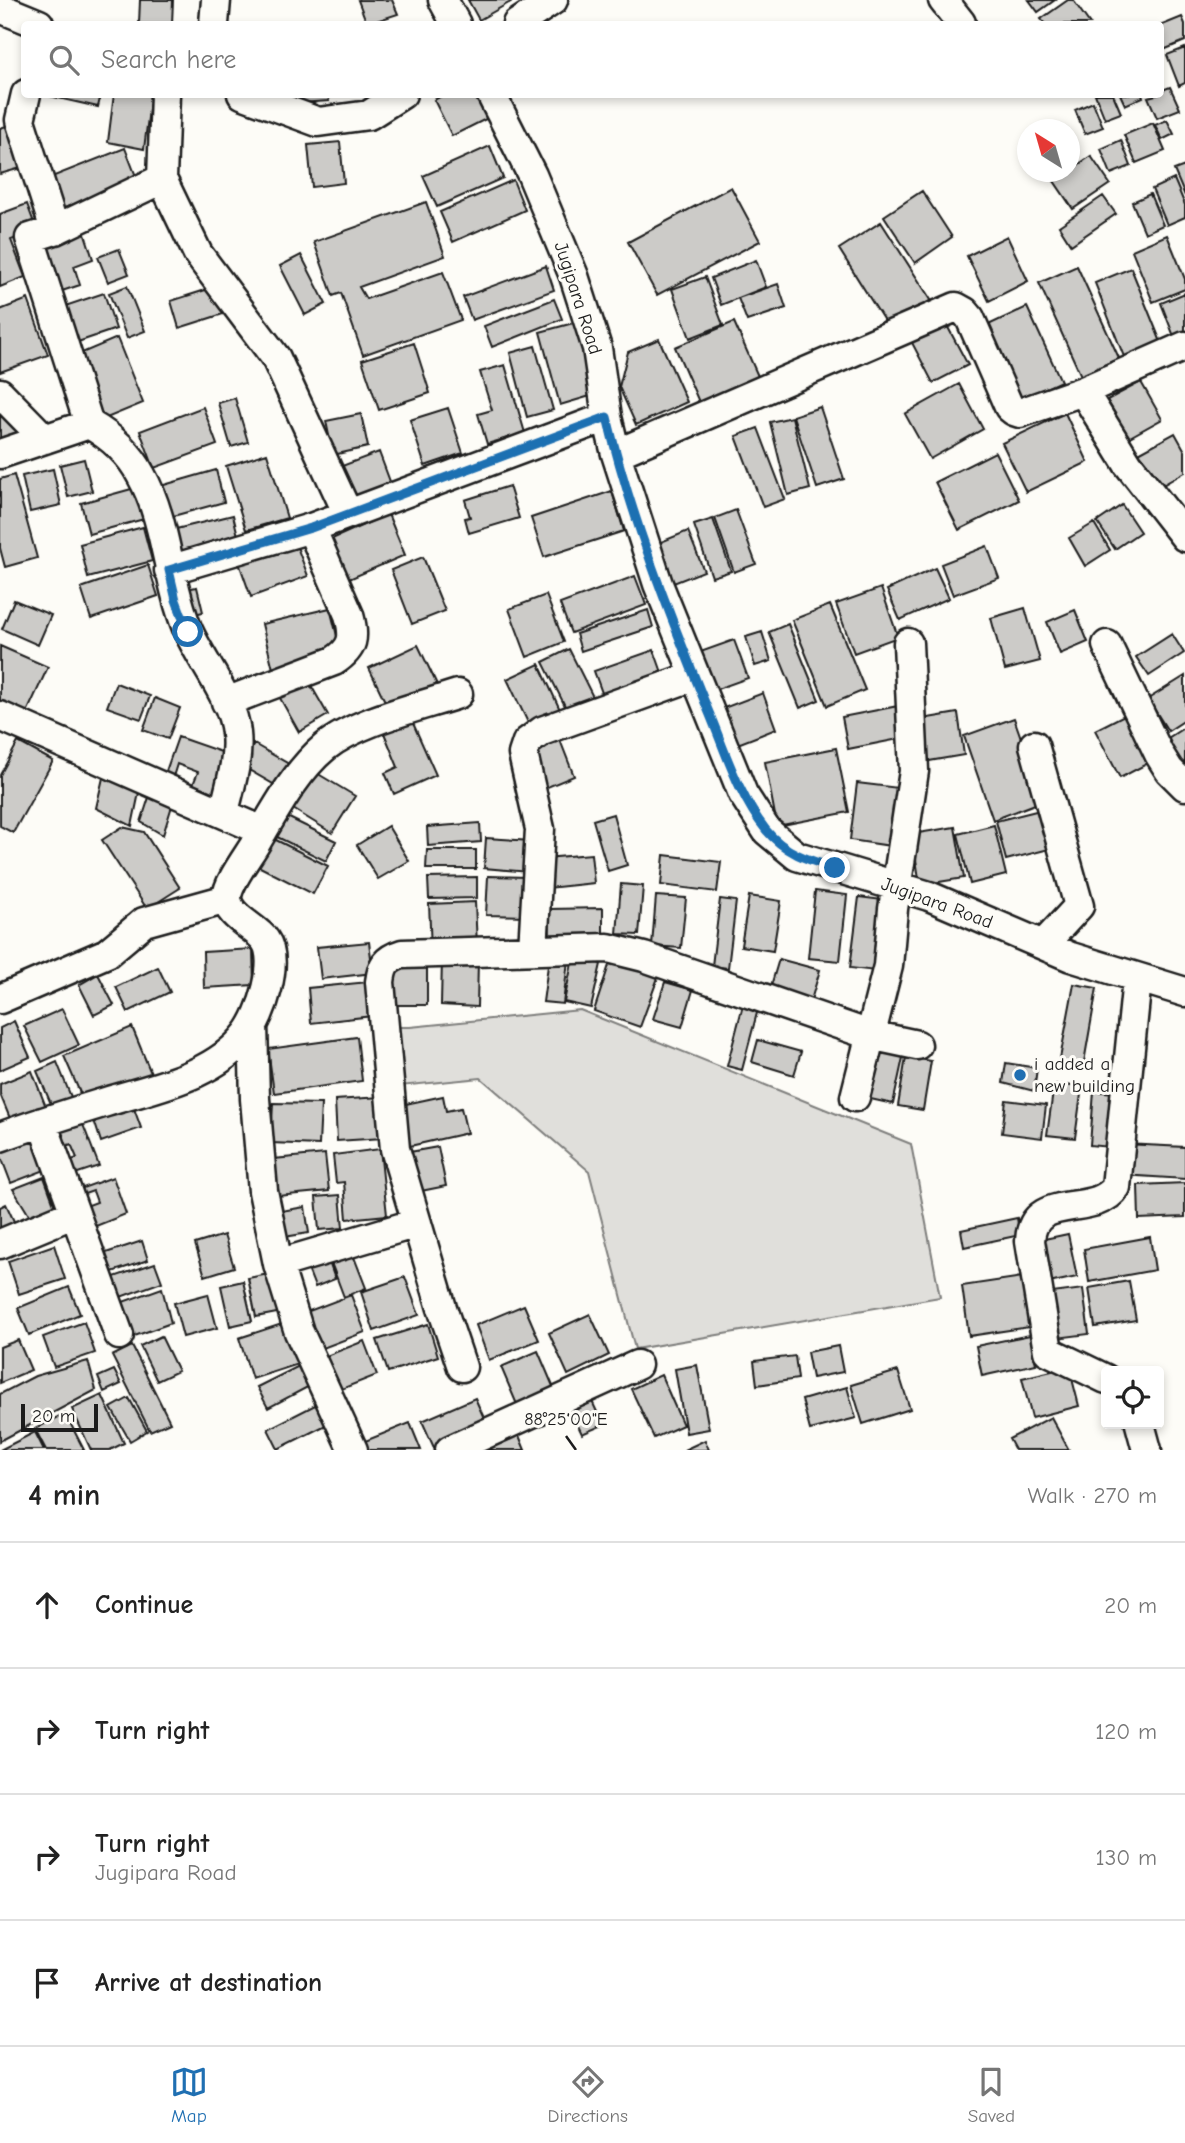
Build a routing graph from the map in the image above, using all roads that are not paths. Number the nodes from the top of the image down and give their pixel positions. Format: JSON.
{"nodes":[{"id":1,"x":216,"y":0,"type":"edge"},
{"id":2,"x":443,"y":0,"type":"edge"},
{"id":3,"x":553,"y":0,"type":"edge"},
{"id":4,"x":943,"y":0,"type":"edge"},
{"id":5,"x":0,"y":9,"type":"edge"},
{"id":6,"x":31,"y":21,"type":"edge"},
{"id":7,"x":214,"y":21,"type":"edge"},
{"id":8,"x":454,"y":21,"type":"edge"},
{"id":9,"x":522,"y":21,"type":"edge"},
{"id":10,"x":959,"y":21,"type":"edge"},
{"id":11,"x":25,"y":98,"type":"edge"},
{"id":12,"x":164,"y":98,"type":"edge"},
{"id":13,"x":253,"y":98,"type":"edge"},
{"id":14,"x":396,"y":98,"type":"edge"},
{"id":15,"x":493,"y":98,"type":"edge"},
{"id":16,"x":162,"y":179,"type":"junction"},
{"id":17,"x":55,"y":230,"type":"junction"},
{"id":18,"x":1185,"y":346,"type":"edge"},
{"id":19,"x":1083,"y":391,"type":"junction"},
{"id":20,"x":0,"y":393,"type":"edge"},
{"id":21,"x":607,"y":417,"type":"junction"},
{"id":22,"x":89,"y":424,"type":"junction"},
{"id":23,"x":45,"y":439,"type":"junction"},
{"id":24,"x":0,"y":454,"type":"edge"},
{"id":25,"x":616,"y":454,"type":"junction"},
{"id":26,"x":348,"y":514,"type":"junction"},
{"id":27,"x":311,"y":528,"type":"junction"},
{"id":28,"x":1185,"y":537,"type":"edge"},
{"id":29,"x":169,"y":570,"type":"junction"},
{"id":30,"x":908,"y":643,"type":"dead end"},
{"id":31,"x":1107,"y":645,"type":"dead end"},
{"id":32,"x":694,"y":676,"type":"junction"},
{"id":33,"x":458,"y":694,"type":"dead end"},
{"id":34,"x":226,"y":702,"type":"junction"},
{"id":35,"x":0,"y":716,"type":"edge"},
{"id":36,"x":1034,"y":745,"type":"dead end"},
{"id":37,"x":1184,"y":784,"type":"edge"},
{"id":38,"x":224,"y":812,"type":"junction"},
{"id":39,"x":263,"y":831,"type":"junction"},
{"id":40,"x":897,"y":887,"type":"junction"},
{"id":41,"x":227,"y":899,"type":"junction"},
{"id":42,"x":1043,"y":945,"type":"junction"},
{"id":43,"x":533,"y":950,"type":"junction"},
{"id":44,"x":1137,"y":979,"type":"junction"},
{"id":45,"x":1185,"y":992,"type":"edge"},
{"id":46,"x":0,"y":999,"type":"edge"},
{"id":47,"x":253,"y":1026,"type":"junction"},
{"id":48,"x":870,"y":1035,"type":"junction"},
{"id":49,"x":917,"y":1045,"type":"dead end"},
{"id":50,"x":855,"y":1097,"type":"dead end"},
{"id":51,"x":42,"y":1122,"type":"junction"},
{"id":52,"x":2,"y":1131,"type":"edge"},
{"id":53,"x":75,"y":1213,"type":"junction"},
{"id":54,"x":417,"y":1223,"type":"junction"},
{"id":55,"x":0,"y":1244,"type":"edge"},
{"id":56,"x":278,"y":1264,"type":"junction"},
{"id":57,"x":119,"y":1335,"type":"dead end"},
{"id":58,"x":637,"y":1365,"type":"dead end"},
{"id":59,"x":462,"y":1367,"type":"dead end"},
{"id":60,"x":1101,"y":1376,"type":"edge"},
{"id":61,"x":1141,"y":1429,"type":"edge"},
{"id":62,"x":354,"y":1450,"type":"edge"},
{"id":63,"x":450,"y":1450,"type":"edge"},
{"id":64,"x":1147,"y":1450,"type":"edge"}],
"edges":[{"from":1,"to":7,"type":"street"},
{"from":2,"to":8,"type":"street"},
{"from":3,"to":9,"type":"street"},
{"from":4,"to":10,"type":"street"},
{"from":5,"to":6,"type":"street"},
{"from":11,"to":17,"type":"street"},
{"from":12,"to":16,"type":"street"},
{"from":13,"to":14,"type":"street"},
{"from":15,"to":21,"type":"street","name":"Jugipara Road"},
{"from":16,"to":17,"type":"street"},
{"from":16,"to":26,"type":"street"},
{"from":17,"to":22,"type":"street"},
{"from":18,"to":19,"type":"street"},
{"from":19,"to":25,"type":"street"},
{"from":19,"to":28,"type":"street"},
{"from":20,"to":23,"type":"street"},
{"from":21,"to":25,"type":"street","name":"Jugipara Road"},
{"from":21,"to":26,"type":"street"},
{"from":22,"to":23,"type":"street"},
{"from":22,"to":29,"type":"street"},
{"from":23,"to":24,"type":"street"},
{"from":25,"to":32,"type":"street","name":"Jugipara Road"},
{"from":26,"to":27,"type":"street"},
{"from":27,"to":29,"type":"street"},
{"from":27,"to":34,"type":"street"},
{"from":29,"to":34,"type":"street"},
{"from":30,"to":40,"type":"street"},
{"from":31,"to":37,"type":"street"},
{"from":32,"to":40,"type":"street","name":"Jugipara Road"},
{"from":32,"to":43,"type":"street"},
{"from":33,"to":39,"type":"street"},
{"from":34,"to":38,"type":"street"},
{"from":35,"to":38,"type":"street"},
{"from":36,"to":42,"type":"street"},
{"from":38,"to":39,"type":"street"},
{"from":39,"to":41,"type":"street"},
{"from":40,"to":42,"type":"street","name":"Jugipara Road"},
{"from":40,"to":48,"type":"street"},
{"from":41,"to":46,"type":"street"},
{"from":41,"to":47,"type":"street"},
{"from":42,"to":44,"type":"street","name":"Jugipara Road"},
{"from":43,"to":48,"type":"street"},
{"from":43,"to":54,"type":"street"},
{"from":44,"to":45,"type":"street","name":"Jugipara Road"},
{"from":44,"to":60,"type":"street"},
{"from":47,"to":51,"type":"street"},
{"from":47,"to":56,"type":"street"},
{"from":48,"to":49,"type":"street"},
{"from":48,"to":50,"type":"street"},
{"from":51,"to":52,"type":"street"},
{"from":51,"to":53,"type":"street"},
{"from":53,"to":55,"type":"street"},
{"from":53,"to":57,"type":"street"},
{"from":54,"to":56,"type":"street"},
{"from":54,"to":59,"type":"street"},
{"from":56,"to":62,"type":"street"},
{"from":58,"to":63,"type":"street"},
{"from":61,"to":64,"type":"street"}]}
